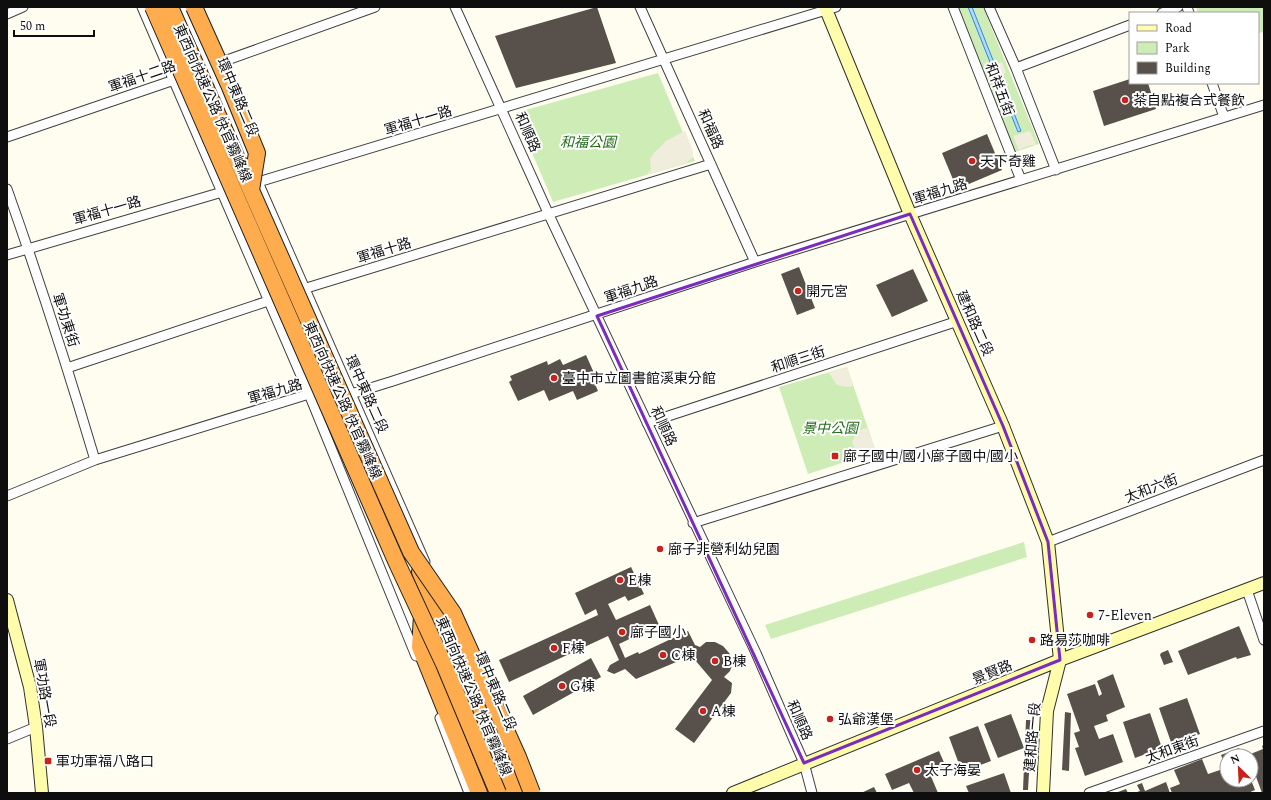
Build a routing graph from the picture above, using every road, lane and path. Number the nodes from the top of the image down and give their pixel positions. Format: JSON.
{"nodes":[{"id":1,"x":23,"y":7,"type":"edge"},
{"id":2,"x":142,"y":7,"type":"edge"},
{"id":3,"x":153,"y":7,"type":"edge"},
{"id":4,"x":170,"y":7,"type":"edge"},
{"id":5,"x":183,"y":7,"type":"edge"},
{"id":6,"x":194,"y":7,"type":"edge"},
{"id":7,"x":375,"y":7,"type":"edge"},
{"id":8,"x":455,"y":7,"type":"edge"},
{"id":9,"x":640,"y":7,"type":"edge"},
{"id":10,"x":953,"y":7,"type":"edge"},
{"id":11,"x":989,"y":7,"type":"edge"},
{"id":12,"x":1178,"y":7,"type":"edge"},
{"id":13,"x":829,"y":8,"type":"edge"},
{"id":14,"x":1165,"y":12,"type":"edge"},
{"id":15,"x":7,"y":14,"type":"edge"},
{"id":16,"x":1129,"y":25,"type":"edge"},
{"id":17,"x":664,"y":60,"type":"junction"},
{"id":18,"x":209,"y":66,"type":"junction"},
{"id":19,"x":1016,"y":68,"type":"junction"},
{"id":20,"x":174,"y":80,"type":"junction"},
{"id":21,"x":1212,"y":84,"type":"edge"},
{"id":22,"x":1264,"y":105,"type":"edge"},
{"id":23,"x":502,"y":109,"type":"junction"},
{"id":24,"x":1224,"y":117,"type":"junction"},
{"id":25,"x":7,"y":137,"type":"edge"},
{"id":26,"x":711,"y":164,"type":"junction"},
{"id":27,"x":1056,"y":170,"type":"junction"},
{"id":28,"x":1021,"y":180,"type":"junction"},
{"id":29,"x":255,"y":186,"type":"junction"},
{"id":30,"x":7,"y":189,"type":"edge"},
{"id":31,"x":220,"y":192,"type":"junction"},
{"id":32,"x":910,"y":214,"type":"junction"},
{"id":33,"x":549,"y":215,"type":"junction"},
{"id":34,"x":28,"y":248,"type":"junction"},
{"id":35,"x":7,"y":255,"type":"edge"},
{"id":36,"x":755,"y":262,"type":"junction"},
{"id":37,"x":305,"y":289,"type":"junction"},
{"id":38,"x":268,"y":300,"type":"junction"},
{"id":39,"x":597,"y":316,"type":"junction"},
{"id":40,"x":958,"y":321,"type":"junction"},
{"id":41,"x":67,"y":368,"type":"junction"},
{"id":42,"x":309,"y":394,"type":"junction"},
{"id":43,"x":351,"y":394,"type":"junction"},
{"id":44,"x":647,"y":423,"type":"junction"},
{"id":45,"x":1003,"y":426,"type":"junction"},
{"id":46,"x":95,"y":460,"type":"junction"},
{"id":47,"x":1264,"y":460,"type":"edge"},
{"id":48,"x":7,"y":496,"type":"edge"},
{"id":49,"x":693,"y":523,"type":"junction"},
{"id":50,"x":1048,"y":542,"type":"junction"},
{"id":51,"x":411,"y":552,"type":"junction"},
{"id":52,"x":1264,"y":583,"type":"edge"},
{"id":53,"x":1247,"y":590,"type":"junction"},
{"id":54,"x":7,"y":600,"type":"edge"},
{"id":55,"x":422,"y":616,"type":"junction"},
{"id":56,"x":1264,"y":640,"type":"edge"},
{"id":57,"x":1060,"y":660,"type":"junction"},
{"id":58,"x":36,"y":727,"type":"junction"},
{"id":59,"x":1264,"y":731,"type":"edge"},
{"id":60,"x":7,"y":739,"type":"edge"},
{"id":61,"x":804,"y":763,"type":"junction"},
{"id":62,"x":42,"y":793,"type":"edge"},
{"id":63,"x":469,"y":793,"type":"edge"},
{"id":64,"x":479,"y":793,"type":"edge"},
{"id":65,"x":498,"y":793,"type":"edge"},
{"id":66,"x":515,"y":793,"type":"edge"},
{"id":67,"x":523,"y":793,"type":"edge"},
{"id":68,"x":532,"y":793,"type":"edge"},
{"id":69,"x":733,"y":793,"type":"edge"},
{"id":70,"x":812,"y":793,"type":"edge"},
{"id":71,"x":1043,"y":793,"type":"edge"},
{"id":72,"x":1089,"y":793,"type":"edge"}],
"edges":[{"from":1,"to":15,"type":"street"},
{"from":2,"to":20,"type":"street"},
{"from":3,"to":55,"type":"highway","name":"東西向快速公路 快官霧峰線","bridge":true},
{"from":4,"to":29,"type":"highway","name":"東西向快速公路 快官霧峰線","bridge":true},
{"from":5,"to":18,"type":"street","name":"環中東路二段"},
{"from":6,"to":29,"type":"highway","bridge":true},
{"from":7,"to":18,"type":"street","name":"軍福十二路"},
{"from":8,"to":23,"type":"street","name":"和順路"},
{"from":9,"to":17,"type":"street","name":"和福路"},
{"from":10,"to":28,"type":"street","name":"和祥五街"},
{"from":11,"to":19,"type":"street","name":"和祥五街"},
{"from":12,"to":14,"type":"street"},
{"from":13,"to":17,"type":"street","name":"軍福十一路"},
{"from":13,"to":32,"type":"street","name":"建和路二段"},
{"from":16,"to":19,"type":"street"},
{"from":17,"to":23,"type":"street","name":"軍福十一路"},
{"from":17,"to":26,"type":"street","name":"和福路"},
{"from":18,"to":20,"type":"street","name":"軍福十二路"},
{"from":18,"to":29,"type":"street","name":"環中東路二段"},
{"from":19,"to":27,"type":"street","name":"和祥五街"},
{"from":20,"to":25,"type":"street","name":"軍福十二路"},
{"from":20,"to":31,"type":"street"},
{"from":21,"to":24,"type":"street"},
{"from":22,"to":24,"type":"street","name":"軍福九路"},
{"from":23,"to":29,"type":"street","name":"軍福十一路"},
{"from":23,"to":33,"type":"street","name":"和順路"},
{"from":24,"to":27,"type":"street","name":"軍福九路"},
{"from":26,"to":33,"type":"street","name":"軍福十路"},
{"from":26,"to":36,"type":"street","name":"和福路"},
{"from":27,"to":28,"type":"street","name":"軍福九路"},
{"from":28,"to":32,"type":"street","name":"軍福九路"},
{"from":29,"to":31,"type":"street","name":"軍福十一路"},
{"from":29,"to":37,"type":"street","name":"環中東路二段"},
{"from":29,"to":51,"type":"highway","name":"東西向快速公路 快官霧峰線","bridge":true},
{"from":30,"to":34,"type":"street","name":"軍功東街"},
{"from":31,"to":34,"type":"street","name":"軍福十一路"},
{"from":31,"to":38,"type":"street"},
{"from":32,"to":36,"type":"street","name":"軍福九路"},
{"from":32,"to":40,"type":"street","name":"建和路二段"},
{"from":33,"to":37,"type":"street","name":"軍福十路"},
{"from":33,"to":39,"type":"street","name":"和順路"},
{"from":34,"to":35,"type":"street","name":"軍福十一路"},
{"from":34,"to":41,"type":"street","name":"軍功東街"},
{"from":36,"to":39,"type":"street","name":"軍福九路"},
{"from":37,"to":38,"type":"street","name":"軍福十路"},
{"from":37,"to":43,"type":"street","name":"環中東路二段"},
{"from":38,"to":41,"type":"street","name":"軍福十路"},
{"from":38,"to":42,"type":"street"},
{"from":39,"to":43,"type":"street","name":"軍福九路"},
{"from":39,"to":44,"type":"street","name":"和順路"},
{"from":40,"to":44,"type":"street","name":"和順三街"},
{"from":40,"to":45,"type":"street","name":"建和路二段"},
{"from":41,"to":46,"type":"street","name":"軍功東街"},
{"from":42,"to":43,"type":"street","name":"軍福九路"},
{"from":42,"to":46,"type":"street","name":"軍福九路"},
{"from":42,"to":63,"type":"street"},
{"from":43,"to":67,"type":"street","name":"環中東路二段"},
{"from":44,"to":49,"type":"street","name":"和順路"},
{"from":45,"to":49,"type":"street"},
{"from":45,"to":50,"type":"street","name":"建和路二段"},
{"from":46,"to":48,"type":"street","name":"軍福九路"},
{"from":47,"to":50,"type":"street","name":"太和六街"},
{"from":49,"to":61,"type":"street","name":"和順路"},
{"from":50,"to":57,"type":"street","name":"建和路二段"},
{"from":51,"to":66,"type":"highway","name":"東西向快速公路 快官霧峰線","bridge":true},
{"from":51,"to":68,"type":"highway","bridge":true},
{"from":52,"to":53,"type":"street","name":"景賢路"},
{"from":53,"to":56,"type":"street"},
{"from":53,"to":57,"type":"street","name":"景賢路"},
{"from":54,"to":58,"type":"street","name":"軍功路一段"},
{"from":55,"to":64,"type":"highway"},
{"from":55,"to":65,"type":"highway","name":"東西向快速公路 快官霧峰線","bridge":true},
{"from":57,"to":61,"type":"street","name":"景賢路"},
{"from":57,"to":71,"type":"street","name":"建和路一段"},
{"from":58,"to":60,"type":"street"},
{"from":58,"to":62,"type":"street","name":"軍功路一段"},
{"from":59,"to":72,"type":"street","name":"太和東街"},
{"from":61,"to":69,"type":"street","name":"景賢路"},
{"from":61,"to":70,"type":"street","name":"和順路"}]}
